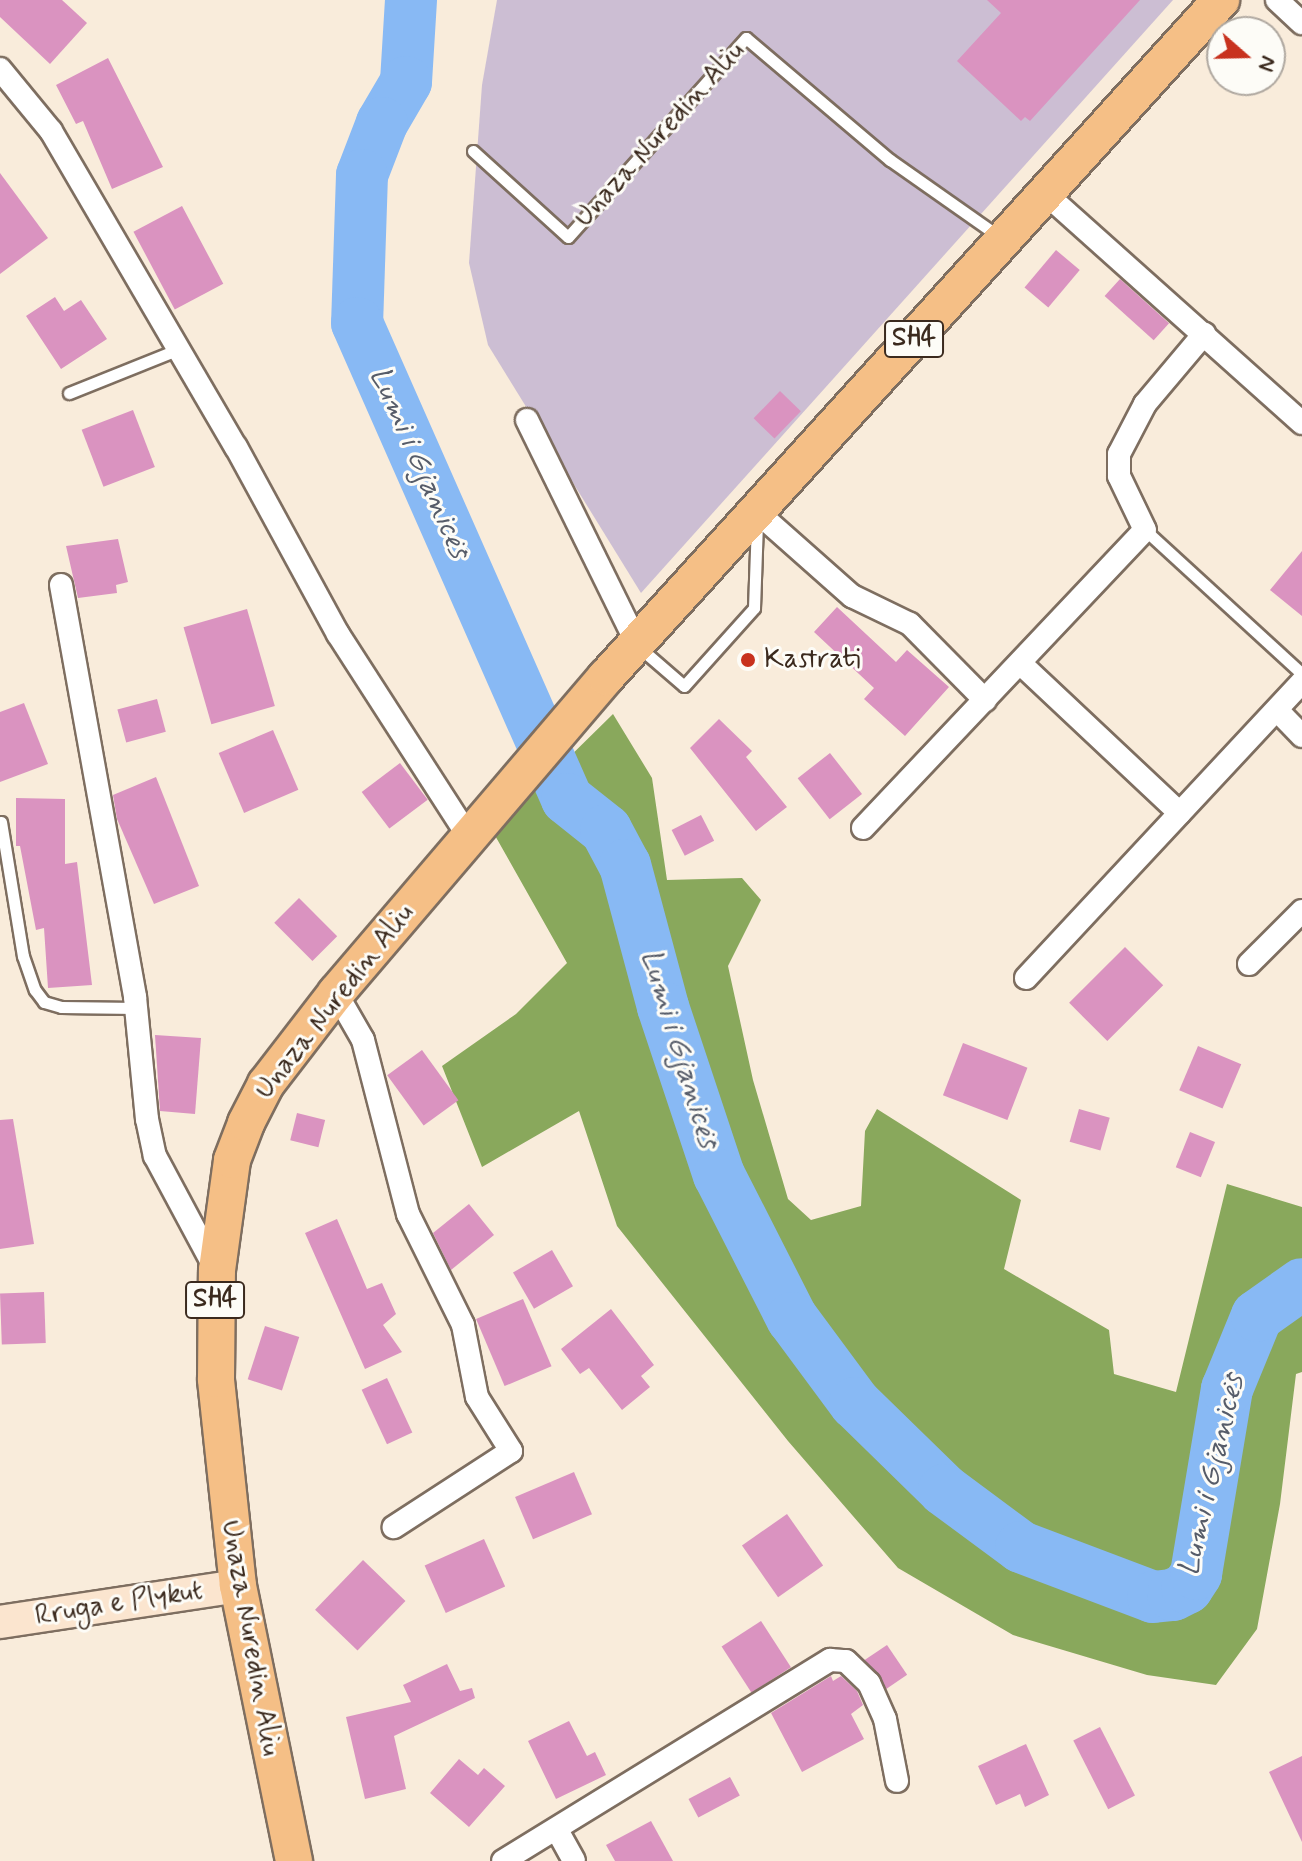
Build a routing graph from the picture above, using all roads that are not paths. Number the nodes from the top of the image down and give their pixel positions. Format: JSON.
{"nodes":[{"id":1,"x":1221,"y":0,"type":"edge"},
{"id":2,"x":1277,"y":0,"type":"edge"},
{"id":3,"x":1302,"y":23,"type":"edge"},
{"id":4,"x":0,"y":69,"type":"edge"},
{"id":5,"x":473,"y":151,"type":"dead end"},
{"id":6,"x":1047,"y":195,"type":"junction"},
{"id":7,"x":1005,"y":240,"type":"junction"},
{"id":8,"x":1204,"y":334,"type":"junction"},
{"id":9,"x":179,"y":349,"type":"junction"},
{"id":10,"x":69,"y":393,"type":"dead end"},
{"id":11,"x":527,"y":420,"type":"dead end"},
{"id":12,"x":1302,"y":423,"type":"edge"},
{"id":13,"x":757,"y":512,"type":"junction"},
{"id":14,"x":1145,"y":530,"type":"junction"},
{"id":15,"x":61,"y":585,"type":"dead end"},
{"id":16,"x":637,"y":644,"type":"junction"},
{"id":17,"x":1020,"y":663,"type":"junction"},
{"id":18,"x":1302,"y":674,"type":"edge"},
{"id":19,"x":1302,"y":682,"type":"edge"},
{"id":20,"x":985,"y":700,"type":"junction"},
{"id":21,"x":1277,"y":710,"type":"junction"},
{"id":22,"x":1302,"y":736,"type":"edge"},
{"id":23,"x":1180,"y":813,"type":"junction"},
{"id":24,"x":1,"y":822,"type":"edge"},
{"id":25,"x":476,"y":827,"type":"junction"},
{"id":26,"x":863,"y":828,"type":"dead end"},
{"id":27,"x":1302,"y":911,"type":"edge"},
{"id":28,"x":1249,"y":964,"type":"dead end"},
{"id":29,"x":1026,"y":978,"type":"dead end"},
{"id":30,"x":336,"y":993,"type":"junction"},
{"id":31,"x":136,"y":1008,"type":"junction"},
{"id":32,"x":217,"y":1270,"type":"junction"},
{"id":33,"x":394,"y":1527,"type":"dead end"},
{"id":34,"x":238,"y":1586,"type":"junction"},
{"id":35,"x":0,"y":1622,"type":"edge"},
{"id":36,"x":897,"y":1781,"type":"dead end"},
{"id":37,"x":557,"y":1830,"type":"junction"},
{"id":38,"x":294,"y":1861,"type":"edge"},
{"id":39,"x":503,"y":1861,"type":"edge"},
{"id":40,"x":574,"y":1861,"type":"edge"}],
"edges":[{"from":1,"to":6,"type":"main road","name":"Unaza Nuredin Aliu","number":"SH4"},
{"from":2,"to":3,"type":"street"},
{"from":4,"to":9,"type":"street"},
{"from":5,"to":7,"type":"lane","name":"Unaza Nuredin Aliu"},
{"from":6,"to":7,"type":"main road","name":"Unaza Nuredin Aliu","number":"SH4"},
{"from":6,"to":8,"type":"street"},
{"from":7,"to":13,"type":"main road","name":"Unaza Nuredin Aliu","number":"SH4"},
{"from":8,"to":12,"type":"street"},
{"from":8,"to":14,"type":"street"},
{"from":9,"to":10,"type":"lane"},
{"from":9,"to":25,"type":"street"},
{"from":11,"to":16,"type":"street"},
{"from":13,"to":16,"type":"main road","name":"Unaza Nuredin Aliu","number":"SH4"},
{"from":13,"to":16,"type":"lane"},
{"from":13,"to":20,"type":"street"},
{"from":14,"to":17,"type":"street"},
{"from":14,"to":18,"type":"lane"},
{"from":15,"to":31,"type":"street"},
{"from":16,"to":25,"type":"main road","name":"Unaza Nuredin Aliu","number":"SH4"},
{"from":17,"to":20,"type":"street"},
{"from":17,"to":23,"type":"street"},
{"from":19,"to":21,"type":"street"},
{"from":20,"to":26,"type":"street"},
{"from":21,"to":22,"type":"street"},
{"from":21,"to":23,"type":"street"},
{"from":23,"to":29,"type":"street"},
{"from":24,"to":31,"type":"lane"},
{"from":25,"to":30,"type":"main road","name":"Unaza Nuredin Aliu","number":"SH4"},
{"from":27,"to":28,"type":"street"},
{"from":30,"to":32,"type":"main road","name":"Unaza Nuredin Aliu","number":"SH4"},
{"from":30,"to":33,"type":"street"},
{"from":31,"to":32,"type":"street"},
{"from":32,"to":34,"type":"main road","name":"Unaza Nuredin Aliu","number":"SH4"},
{"from":34,"to":35,"type":"street","name":"Rruga e Plykut"},
{"from":34,"to":38,"type":"main road","name":"Unaza Nuredin Aliu","number":"SH4"},
{"from":36,"to":37,"type":"street"},
{"from":37,"to":39,"type":"street"},
{"from":37,"to":40,"type":"street"}]}
